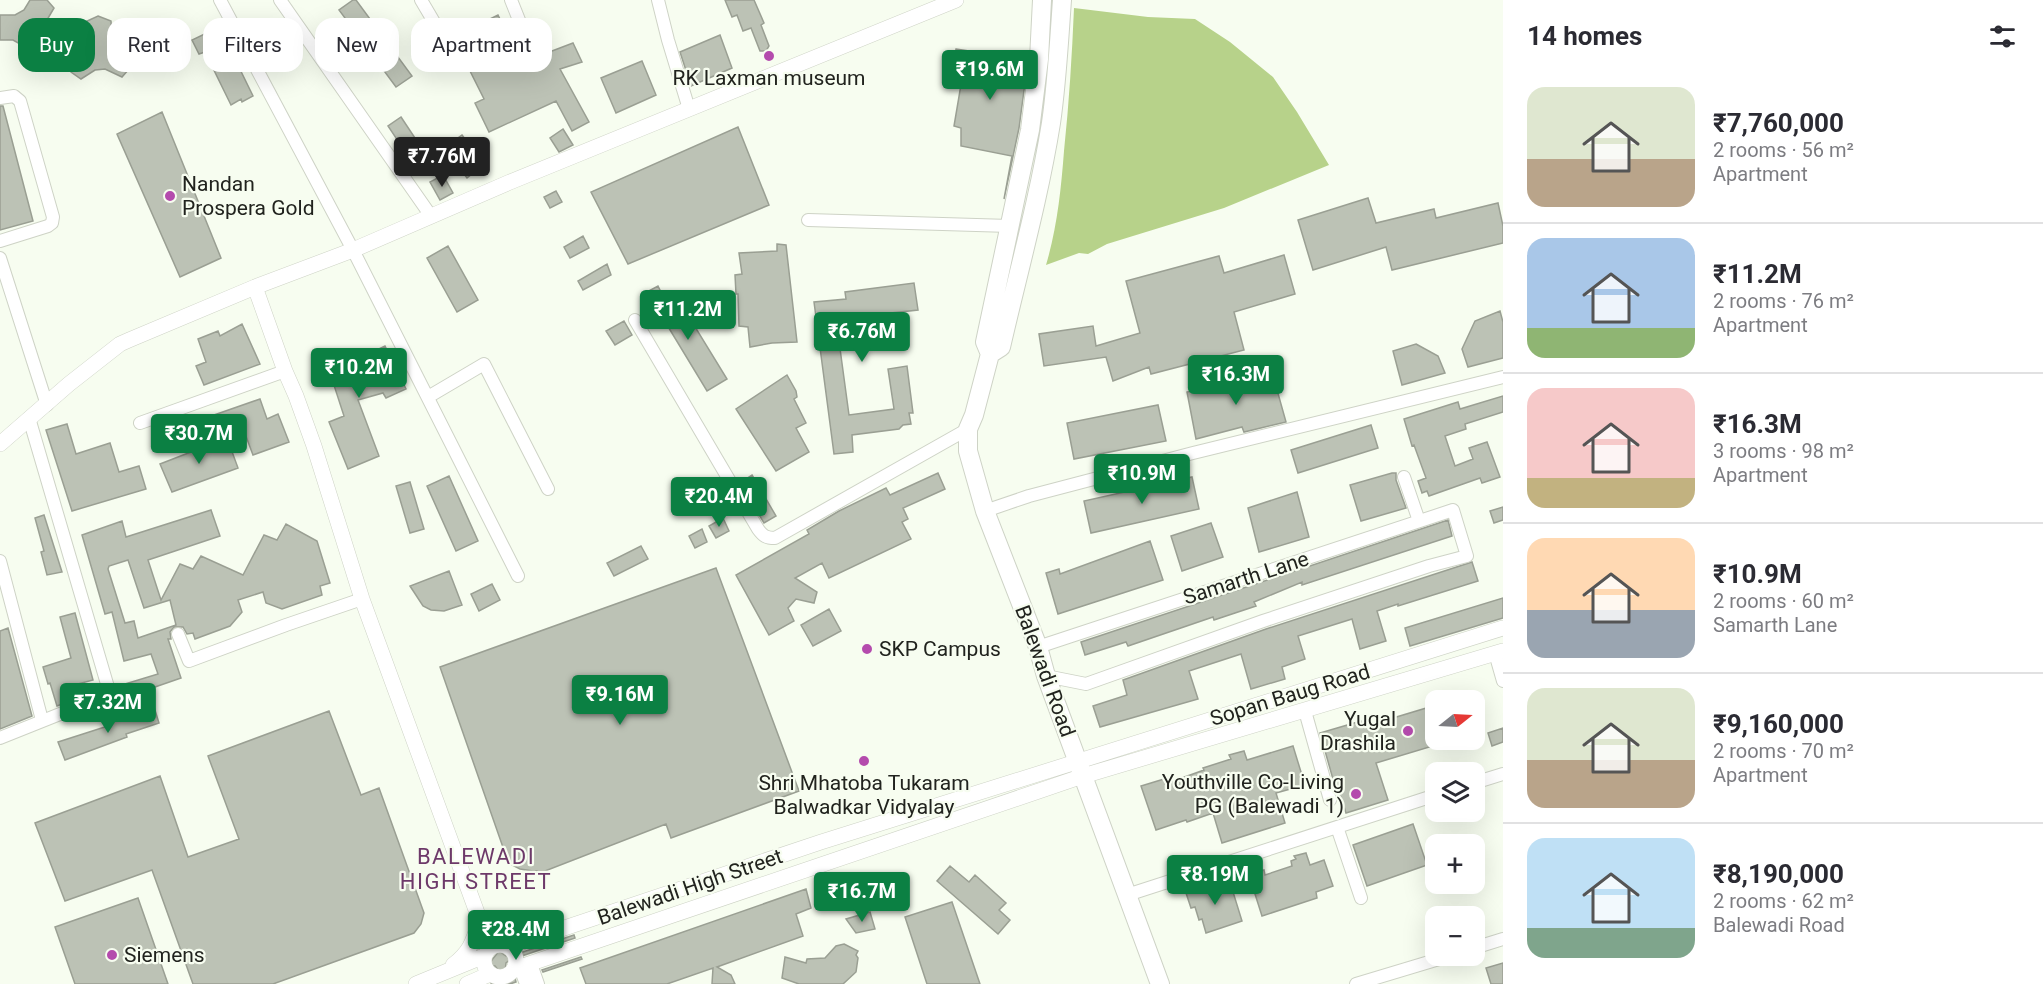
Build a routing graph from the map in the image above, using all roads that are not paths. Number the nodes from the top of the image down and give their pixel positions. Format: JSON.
{"nodes":[{"id":1,"x":280,"y":0,"type":"edge"},
{"id":2,"x":421,"y":0,"type":"edge"},
{"id":3,"x":511,"y":0,"type":"edge"},
{"id":4,"x":658,"y":0,"type":"edge"},
{"id":5,"x":956,"y":0,"type":"edge"},
{"id":6,"x":1042,"y":0,"type":"edge"},
{"id":7,"x":1062,"y":0,"type":"edge"},
{"id":8,"x":222,"y":1,"type":"edge"},
{"id":9,"x":929,"y":5,"type":"edge"},
{"id":10,"x":432,"y":18,"type":"edge"},
{"id":11,"x":518,"y":18,"type":"edge"},
{"id":12,"x":0,"y":98,"type":"edge"},
{"id":13,"x":690,"y":109,"type":"junction"},
{"id":14,"x":432,"y":216,"type":"junction"},
{"id":15,"x":808,"y":220,"type":"dead end"},
{"id":16,"x":1010,"y":226,"type":"junction"},
{"id":17,"x":0,"y":241,"type":"edge"},
{"id":18,"x":353,"y":250,"type":"junction"},
{"id":19,"x":0,"y":258,"type":"edge"},
{"id":20,"x":255,"y":287,"type":"junction"},
{"id":21,"x":635,"y":320,"type":"dead end"},
{"id":22,"x":990,"y":354,"type":"junction"},
{"id":23,"x":285,"y":371,"type":"junction"},
{"id":24,"x":1503,"y":377,"type":"edge"},
{"id":25,"x":428,"y":397,"type":"junction"},
{"id":26,"x":47,"y":405,"type":"junction"},
{"id":27,"x":29,"y":418,"type":"junction"},
{"id":28,"x":140,"y":423,"type":"dead end"},
{"id":29,"x":968,"y":429,"type":"junction"},
{"id":30,"x":0,"y":444,"type":"edge"},
{"id":31,"x":1404,"y":477,"type":"dead end"},
{"id":32,"x":548,"y":489,"type":"dead end"},
{"id":33,"x":985,"y":511,"type":"junction"},
{"id":34,"x":1419,"y":521,"type":"junction"},
{"id":35,"x":0,"y":561,"type":"edge"},
{"id":36,"x":518,"y":576,"type":"dead end"},
{"id":37,"x":362,"y":599,"type":"junction"},
{"id":38,"x":1503,"y":628,"type":"edge"},
{"id":39,"x":178,"y":634,"type":"dead end"},
{"id":40,"x":1038,"y":647,"type":"junction"},
{"id":41,"x":1499,"y":652,"type":"edge"},
{"id":42,"x":1046,"y":676,"type":"junction"},
{"id":43,"x":1503,"y":681,"type":"edge"},
{"id":44,"x":1305,"y":711,"type":"junction"},
{"id":45,"x":42,"y":720,"type":"junction"},
{"id":46,"x":0,"y":738,"type":"edge"},
{"id":47,"x":1080,"y":769,"type":"junction"},
{"id":48,"x":1503,"y":774,"type":"edge"},
{"id":49,"x":1485,"y":780,"type":"edge"},
{"id":50,"x":1425,"y":799,"type":"edge"},
{"id":51,"x":1330,"y":800,"type":"dead end"},
{"id":52,"x":1337,"y":827,"type":"junction"},
{"id":53,"x":1127,"y":896,"type":"junction"},
{"id":54,"x":1361,"y":898,"type":"dead end"},
{"id":55,"x":480,"y":920,"type":"junction"},
{"id":56,"x":539,"y":938,"type":"junction"},
{"id":57,"x":1503,"y":939,"type":"edge"},
{"id":58,"x":1485,"y":945,"type":"edge"},
{"id":59,"x":508,"y":946,"type":"junction"},
{"id":60,"x":487,"y":952,"type":"junction"},
{"id":61,"x":1425,"y":963,"type":"edge"},
{"id":62,"x":522,"y":967,"type":"junction"},
{"id":63,"x":440,"y":974,"type":"junction"},
{"id":64,"x":490,"y":974,"type":"junction"},
{"id":65,"x":416,"y":984,"type":"edge"},
{"id":66,"x":467,"y":984,"type":"edge"},
{"id":67,"x":526,"y":984,"type":"edge"},
{"id":68,"x":538,"y":984,"type":"edge"},
{"id":69,"x":1160,"y":984,"type":"edge"},
{"id":70,"x":1356,"y":984,"type":"edge"}],
"edges":[{"from":1,"to":14,"type":"street"},
{"from":2,"to":10,"type":"street"},
{"from":3,"to":11,"type":"street"},
{"from":4,"to":13,"type":"street"},
{"from":5,"to":9,"type":"street"},
{"from":6,"to":16,"type":"main road","name":"Balewadi Road"},
{"from":7,"to":22,"type":"main road","name":"Balewadi Road"},
{"from":8,"to":18,"type":"street"},
{"from":9,"to":13,"type":"street"},
{"from":12,"to":17,"type":"street"},
{"from":13,"to":14,"type":"street"},
{"from":14,"to":18,"type":"street"},
{"from":15,"to":16,"type":"street"},
{"from":16,"to":22,"type":"main road","name":"Balewadi Road"},
{"from":18,"to":20,"type":"street"},
{"from":18,"to":25,"type":"street"},
{"from":19,"to":26,"type":"street"},
{"from":20,"to":23,"type":"street"},
{"from":20,"to":26,"type":"street"},
{"from":21,"to":29,"type":"street"},
{"from":22,"to":29,"type":"main road","name":"Balewadi Road"},
{"from":23,"to":28,"type":"street"},
{"from":23,"to":37,"type":"street"},
{"from":24,"to":33,"type":"street"},
{"from":25,"to":32,"type":"street"},
{"from":25,"to":36,"type":"street"},
{"from":26,"to":27,"type":"street"},
{"from":27,"to":30,"type":"street"},
{"from":27,"to":45,"type":"street"},
{"from":29,"to":33,"type":"main road","name":"Balewadi Road"},
{"from":31,"to":34,"type":"street"},
{"from":33,"to":40,"type":"main road","name":"Balewadi Road"},
{"from":34,"to":40,"type":"street","name":"Samarth Lane"},
{"from":34,"to":42,"type":"street","name":"Samarth Lane"},
{"from":35,"to":45,"type":"street"},
{"from":37,"to":39,"type":"street"},
{"from":37,"to":55,"type":"street"},
{"from":38,"to":47,"type":"street","name":"Sopan Baug Road"},
{"from":40,"to":42,"type":"main road","name":"Balewadi Road"},
{"from":41,"to":43,"type":"street"},
{"from":41,"to":44,"type":"street","name":"Sopan Baug Road"},
{"from":42,"to":47,"type":"main road","name":"Balewadi Road"},
{"from":44,"to":47,"type":"street","name":"Sopan Baug Road"},
{"from":44,"to":51,"type":"street"},
{"from":45,"to":46,"type":"street"},
{"from":47,"to":53,"type":"main road","name":"Balewadi Road"},
{"from":47,"to":56,"type":"street","name":"Balewadi High Street"},
{"from":47,"to":62,"type":"street","name":"Balewadi High Street"},
{"from":48,"to":49,"type":"street"},
{"from":50,"to":52,"type":"street"},
{"from":52,"to":53,"type":"street"},
{"from":52,"to":54,"type":"street"},
{"from":53,"to":69,"type":"main road","name":"Balewadi Road"},
{"from":55,"to":56,"type":"street"},
{"from":55,"to":60,"type":"street"},
{"from":55,"to":63,"type":"street"},
{"from":56,"to":59,"type":"street","name":"Balewadi High Street"},
{"from":57,"to":58,"type":"street"},
{"from":59,"to":60,"type":"street","name":"Balewadi High Street"},
{"from":59,"to":62,"type":"street"},
{"from":60,"to":63,"type":"street"},
{"from":60,"to":64,"type":"street"},
{"from":61,"to":70,"type":"street"},
{"from":62,"to":64,"type":"street","name":"Balewadi High Street"},
{"from":62,"to":67,"type":"street"},
{"from":62,"to":68,"type":"street"},
{"from":63,"to":65,"type":"street"},
{"from":64,"to":66,"type":"street"}]}
